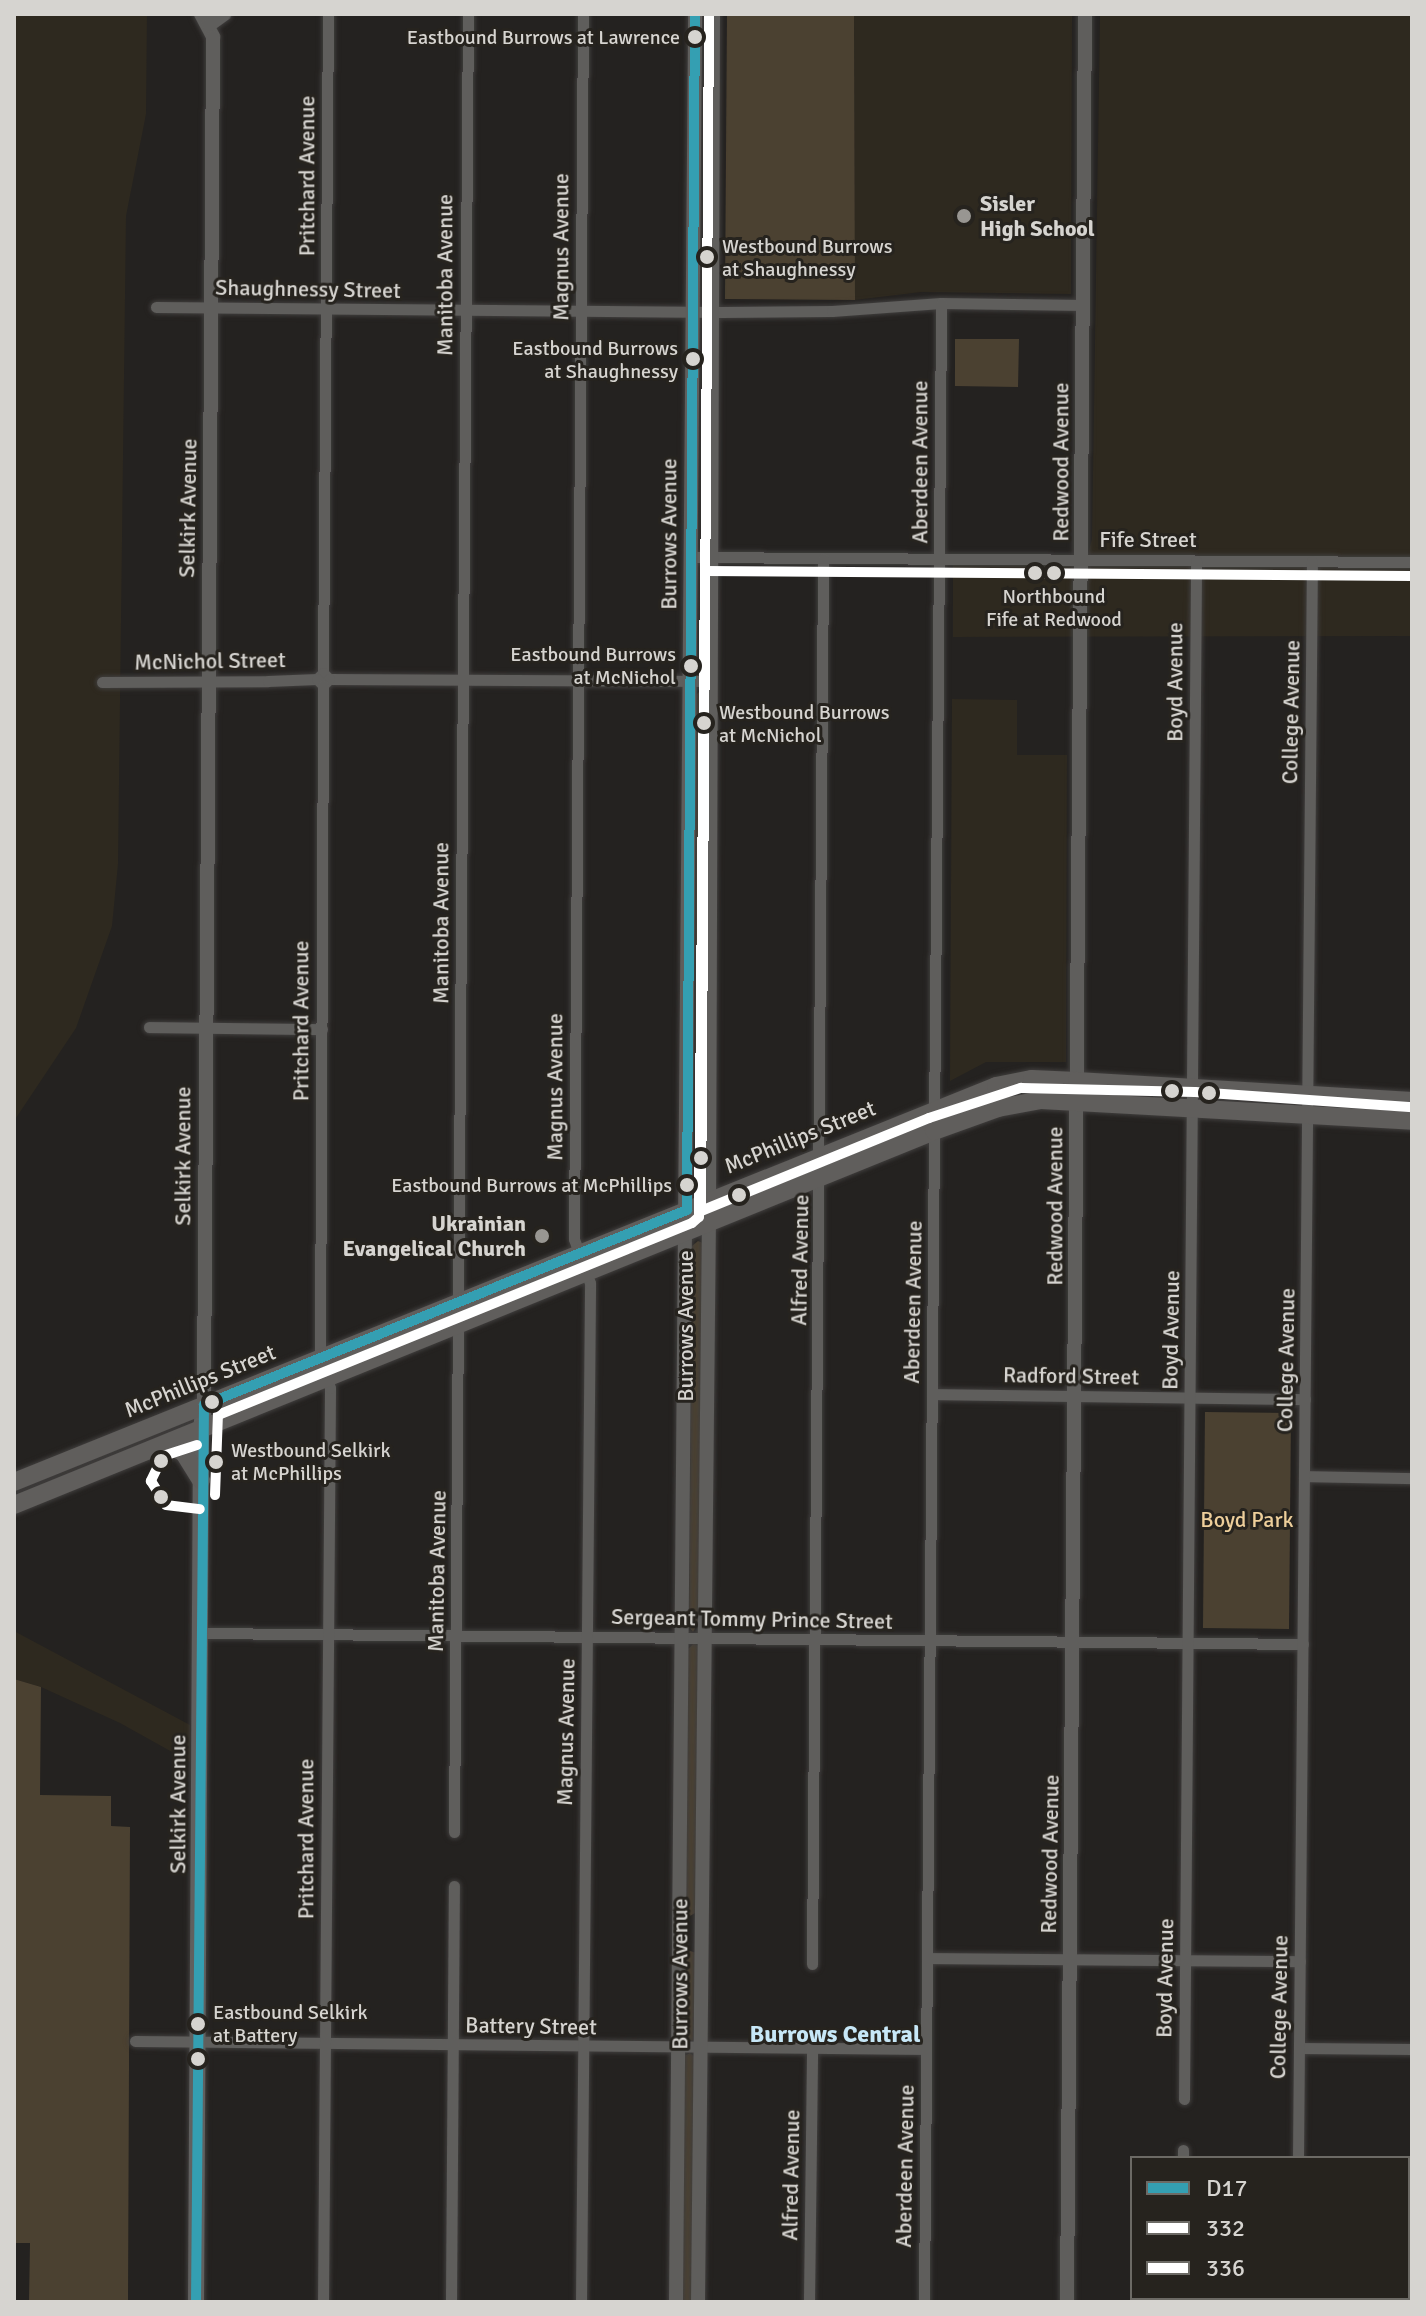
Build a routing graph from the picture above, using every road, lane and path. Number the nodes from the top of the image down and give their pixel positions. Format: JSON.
{"nodes":[{"id":1,"x":224,"y":14,"type":"edge"},
{"id":2,"x":328,"y":14,"type":"edge"},
{"id":3,"x":468,"y":14,"type":"edge"},
{"id":4,"x":583,"y":14,"type":"edge"},
{"id":5,"x":695,"y":14,"type":"edge"},
{"id":6,"x":713,"y":14,"type":"edge"},
{"id":7,"x":1085,"y":14,"type":"edge"},
{"id":8,"x":205,"y":20,"type":"edge"},
{"id":9,"x":941,"y":303,"type":"junction"},
{"id":10,"x":1084,"y":305,"type":"junction"},
{"id":11,"x":156,"y":307,"type":"dead end"},
{"id":12,"x":213,"y":308,"type":"junction"},
{"id":13,"x":327,"y":309,"type":"junction"},
{"id":14,"x":465,"y":311,"type":"junction"},
{"id":15,"x":580,"y":311,"type":"junction"},
{"id":16,"x":693,"y":311,"type":"junction"},
{"id":17,"x":712,"y":312,"type":"junction"},
{"id":18,"x":691,"y":557,"type":"junction"},
{"id":19,"x":711,"y":557,"type":"junction"},
{"id":20,"x":823,"y":558,"type":"junction"},
{"id":21,"x":939,"y":559,"type":"junction"},
{"id":22,"x":1082,"y":560,"type":"junction"},
{"id":23,"x":1196,"y":561,"type":"junction"},
{"id":24,"x":1312,"y":561,"type":"junction"},
{"id":25,"x":1412,"y":562,"type":"edge"},
{"id":26,"x":323,"y":679,"type":"junction"},
{"id":27,"x":462,"y":680,"type":"junction"},
{"id":28,"x":578,"y":681,"type":"junction"},
{"id":29,"x":690,"y":681,"type":"junction"},
{"id":30,"x":711,"y":681,"type":"junction"},
{"id":31,"x":102,"y":682,"type":"dead end"},
{"id":32,"x":208,"y":683,"type":"junction"},
{"id":33,"x":149,"y":1027,"type":"dead end"},
{"id":34,"x":206,"y":1028,"type":"junction"},
{"id":35,"x":322,"y":1029,"type":"junction"},
{"id":36,"x":1077,"y":1081,"type":"junction"},
{"id":37,"x":1194,"y":1087,"type":"junction"},
{"id":38,"x":1308,"y":1094,"type":"junction"},
{"id":39,"x":1411,"y":1101,"type":"edge"},
{"id":40,"x":1078,"y":1102,"type":"junction"},
{"id":41,"x":1194,"y":1106,"type":"junction"},
{"id":42,"x":936,"y":1108,"type":"junction"},
{"id":43,"x":1308,"y":1114,"type":"junction"},
{"id":44,"x":1412,"y":1121,"type":"edge"},
{"id":45,"x":934,"y":1131,"type":"junction"},
{"id":46,"x":819,"y":1155,"type":"junction"},
{"id":47,"x":821,"y":1177,"type":"junction"},
{"id":48,"x":707,"y":1201,"type":"junction"},
{"id":49,"x":687,"y":1210,"type":"junction"},
{"id":50,"x":709,"y":1222,"type":"junction"},
{"id":51,"x":687,"y":1232,"type":"junction"},
{"id":52,"x":582,"y":1263,"type":"junction"},
{"id":53,"x":459,"y":1302,"type":"junction"},
{"id":54,"x":460,"y":1324,"type":"junction"},
{"id":55,"x":320,"y":1358,"type":"junction"},
{"id":56,"x":327,"y":1377,"type":"junction"},
{"id":57,"x":932,"y":1394,"type":"junction"},
{"id":58,"x":1076,"y":1396,"type":"junction"},
{"id":59,"x":1191,"y":1397,"type":"junction"},
{"id":60,"x":1305,"y":1399,"type":"junction"},
{"id":61,"x":204,"y":1405,"type":"junction"},
{"id":62,"x":201,"y":1429,"type":"junction"},
{"id":63,"x":150,"y":1449,"type":"junction"},
{"id":64,"x":73,"y":1458,"type":"junction"},
{"id":65,"x":1304,"y":1476,"type":"junction"},
{"id":66,"x":82,"y":1478,"type":"junction"},
{"id":67,"x":1412,"y":1478,"type":"edge"},
{"id":68,"x":201,"y":1480,"type":"junction"},
{"id":69,"x":14,"y":1482,"type":"edge"},
{"id":70,"x":14,"y":1505,"type":"edge"},
{"id":71,"x":201,"y":1633,"type":"junction"},
{"id":72,"x":328,"y":1635,"type":"junction"},
{"id":73,"x":456,"y":1636,"type":"junction"},
{"id":74,"x":587,"y":1637,"type":"junction"},
{"id":75,"x":684,"y":1638,"type":"junction"},
{"id":76,"x":705,"y":1638,"type":"junction"},
{"id":77,"x":816,"y":1639,"type":"junction"},
{"id":78,"x":930,"y":1640,"type":"junction"},
{"id":79,"x":1074,"y":1642,"type":"junction"},
{"id":80,"x":1188,"y":1643,"type":"junction"},
{"id":81,"x":1303,"y":1644,"type":"junction"},
{"id":82,"x":454,"y":1832,"type":"dead end"},
{"id":83,"x":454,"y":1886,"type":"dead end"},
{"id":84,"x":927,"y":1958,"type":"junction"},
{"id":85,"x":1071,"y":1959,"type":"junction"},
{"id":86,"x":1185,"y":1960,"type":"junction"},
{"id":87,"x":1300,"y":1961,"type":"junction"},
{"id":88,"x":812,"y":1964,"type":"dead end"},
{"id":89,"x":135,"y":2041,"type":"dead end"},
{"id":90,"x":199,"y":2042,"type":"junction"},
{"id":91,"x":326,"y":2043,"type":"junction"},
{"id":92,"x":453,"y":2045,"type":"junction"},
{"id":93,"x":583,"y":2046,"type":"junction"},
{"id":94,"x":680,"y":2047,"type":"junction"},
{"id":95,"x":701,"y":2047,"type":"junction"},
{"id":96,"x":812,"y":2048,"type":"junction"},
{"id":97,"x":1299,"y":2048,"type":"junction"},
{"id":98,"x":926,"y":2049,"type":"junction"},
{"id":99,"x":1412,"y":2049,"type":"edge"},
{"id":100,"x":1184,"y":2099,"type":"dead end"},
{"id":101,"x":1298,"y":2156,"type":"edge"},
{"id":102,"x":196,"y":2302,"type":"edge"},
{"id":103,"x":323,"y":2302,"type":"edge"},
{"id":104,"x":451,"y":2302,"type":"edge"},
{"id":105,"x":581,"y":2302,"type":"edge"},
{"id":106,"x":676,"y":2302,"type":"edge"},
{"id":107,"x":698,"y":2302,"type":"edge"},
{"id":108,"x":809,"y":2302,"type":"edge"},
{"id":109,"x":924,"y":2302,"type":"edge"},
{"id":110,"x":1067,"y":2302,"type":"edge"}],
"edges":[{"from":1,"to":8,"type":"street"},
{"from":2,"to":13,"type":"street","name":"Pritchard Avenue"},
{"from":3,"to":14,"type":"street","name":"Manitoba Avenue"},
{"from":4,"to":15,"type":"street","name":"Magnus Avenue"},
{"from":5,"to":16,"type":"street","name":"Burrows Avenue"},
{"from":6,"to":17,"type":"street","name":"Burrows Avenue"},
{"from":7,"to":10,"type":"street","name":"Redwood Avenue"},
{"from":8,"to":12,"type":"street","name":"Selkirk Avenue"},
{"from":9,"to":10,"type":"street","name":"Shaughnessy Street"},
{"from":9,"to":17,"type":"street","name":"Shaughnessy Street"},
{"from":9,"to":21,"type":"street","name":"Aberdeen Avenue"},
{"from":10,"to":22,"type":"street","name":"Redwood Avenue"},
{"from":11,"to":12,"type":"street","name":"Shaughnessy Street"},
{"from":12,"to":13,"type":"street","name":"Shaughnessy Street"},
{"from":12,"to":32,"type":"street","name":"Selkirk Avenue"},
{"from":13,"to":14,"type":"street","name":"Shaughnessy Street"},
{"from":13,"to":26,"type":"street","name":"Pritchard Avenue"},
{"from":14,"to":15,"type":"street","name":"Shaughnessy Street"},
{"from":14,"to":27,"type":"street","name":"Manitoba Avenue"},
{"from":15,"to":16,"type":"street","name":"Shaughnessy Street"},
{"from":15,"to":28,"type":"street","name":"Magnus Avenue"},
{"from":16,"to":17,"type":"street","name":"Shaughnessy Street"},
{"from":16,"to":18,"type":"street","name":"Burrows Avenue"},
{"from":17,"to":19,"type":"street","name":"Burrows Avenue"},
{"from":18,"to":19,"type":"street","name":"Fife Street"},
{"from":18,"to":29,"type":"street","name":"Burrows Avenue"},
{"from":19,"to":20,"type":"street","name":"Fife Street"},
{"from":19,"to":30,"type":"street","name":"Burrows Avenue"},
{"from":20,"to":21,"type":"street","name":"Fife Street"},
{"from":20,"to":46,"type":"street","name":"Alfred Avenue"},
{"from":21,"to":22,"type":"street","name":"Fife Street"},
{"from":21,"to":42,"type":"street","name":"Aberdeen Avenue"},
{"from":22,"to":23,"type":"street","name":"Fife Street"},
{"from":22,"to":36,"type":"street","name":"Redwood Avenue"},
{"from":23,"to":24,"type":"street","name":"Fife Street"},
{"from":23,"to":37,"type":"street","name":"Boyd Avenue"},
{"from":24,"to":25,"type":"street","name":"Fife Street"},
{"from":24,"to":38,"type":"street","name":"College Avenue"},
{"from":26,"to":27,"type":"street","name":"McNichol Street"},
{"from":26,"to":32,"type":"street","name":"McNichol Street"},
{"from":26,"to":35,"type":"street","name":"Pritchard Avenue"},
{"from":27,"to":28,"type":"street","name":"McNichol Street"},
{"from":27,"to":53,"type":"street","name":"Manitoba Avenue"},
{"from":28,"to":29,"type":"street","name":"McNichol Street"},
{"from":28,"to":52,"type":"street","name":"Magnus Avenue"},
{"from":29,"to":30,"type":"street","name":"McNichol Street"},
{"from":29,"to":49,"type":"street","name":"Burrows Avenue"},
{"from":30,"to":48,"type":"street","name":"Burrows Avenue"},
{"from":31,"to":32,"type":"street","name":"McNichol Street"},
{"from":32,"to":34,"type":"street","name":"Selkirk Avenue"},
{"from":33,"to":34,"type":"street"},
{"from":34,"to":35,"type":"street"},
{"from":34,"to":61,"type":"street","name":"Selkirk Avenue"},
{"from":35,"to":55,"type":"street","name":"Pritchard Avenue"},
{"from":36,"to":37,"type":"main road","name":"McPhillips Street"},
{"from":36,"to":40,"type":"street","name":"Redwood Avenue"},
{"from":36,"to":42,"type":"main road","name":"McPhillips Street"},
{"from":37,"to":38,"type":"main road","name":"McPhillips Street"},
{"from":37,"to":41,"type":"street","name":"Boyd Avenue"},
{"from":38,"to":39,"type":"main road","name":"McPhillips Street"},
{"from":38,"to":43,"type":"street","name":"College Avenue"},
{"from":40,"to":41,"type":"main road","name":"McPhillips Street"},
{"from":40,"to":45,"type":"main road","name":"McPhillips Street"},
{"from":40,"to":58,"type":"street","name":"Redwood Avenue"},
{"from":41,"to":43,"type":"main road","name":"McPhillips Street"},
{"from":41,"to":59,"type":"street","name":"Boyd Avenue"},
{"from":42,"to":45,"type":"street","name":"Aberdeen Avenue"},
{"from":42,"to":46,"type":"main road","name":"McPhillips Street"},
{"from":43,"to":44,"type":"main road","name":"McPhillips Street"},
{"from":43,"to":60,"type":"street","name":"College Avenue"},
{"from":45,"to":47,"type":"main road","name":"McPhillips Street"},
{"from":45,"to":57,"type":"street","name":"Aberdeen Avenue"},
{"from":46,"to":47,"type":"street","name":"Alfred Avenue"},
{"from":46,"to":48,"type":"main road","name":"McPhillips Street"},
{"from":47,"to":50,"type":"main road","name":"McPhillips Street"},
{"from":47,"to":77,"type":"street","name":"Alfred Avenue"},
{"from":48,"to":49,"type":"main road","name":"McPhillips Street"},
{"from":48,"to":50,"type":"street","name":"Burrows Avenue"},
{"from":49,"to":51,"type":"street","name":"Burrows Avenue"},
{"from":49,"to":52,"type":"main road","name":"McPhillips Street"},
{"from":50,"to":51,"type":"main road","name":"McPhillips Street"},
{"from":50,"to":76,"type":"street","name":"Burrows Avenue"},
{"from":51,"to":52,"type":"main road","name":"McPhillips Street"},
{"from":51,"to":75,"type":"street","name":"Burrows Avenue"},
{"from":52,"to":53,"type":"main road","name":"McPhillips Street"},
{"from":52,"to":54,"type":"main road","name":"McPhillips Street"},
{"from":52,"to":74,"type":"street","name":"Magnus Avenue"},
{"from":53,"to":54,"type":"street","name":"Manitoba Avenue"},
{"from":53,"to":55,"type":"main road","name":"McPhillips Street"},
{"from":54,"to":56,"type":"main road","name":"McPhillips Street"},
{"from":54,"to":73,"type":"street","name":"Manitoba Avenue"},
{"from":55,"to":61,"type":"main road","name":"McPhillips Street"},
{"from":56,"to":62,"type":"main road","name":"McPhillips Street"},
{"from":56,"to":72,"type":"street","name":"Pritchard Avenue"},
{"from":57,"to":58,"type":"street","name":"Radford Street"},
{"from":57,"to":78,"type":"street","name":"Aberdeen Avenue"},
{"from":58,"to":59,"type":"street","name":"Radford Street"},
{"from":58,"to":79,"type":"street","name":"Redwood Avenue"},
{"from":59,"to":60,"type":"street","name":"Radford Street"},
{"from":59,"to":80,"type":"street","name":"Boyd Avenue"},
{"from":60,"to":65,"type":"street","name":"College Avenue"},
{"from":61,"to":62,"type":"main road","name":"Selkirk Avenue"},
{"from":61,"to":64,"type":"main road","name":"McPhillips Street"},
{"from":62,"to":63,"type":"main road","name":"McPhillips Street"},
{"from":62,"to":68,"type":"main road","name":"Selkirk Avenue"},
{"from":63,"to":66,"type":"main road","name":"McPhillips Street"},
{"from":63,"to":68,"type":"main road"},
{"from":64,"to":66,"type":"main road"},
{"from":64,"to":69,"type":"main road","name":"McPhillips Street"},
{"from":65,"to":67,"type":"street"},
{"from":65,"to":81,"type":"street","name":"College Avenue"},
{"from":66,"to":70,"type":"main road","name":"McPhillips Street"},
{"from":68,"to":71,"type":"main road","name":"Selkirk Avenue"},
{"from":71,"to":72,"type":"street","name":"Sergeant Tommy Prince Street"},
{"from":71,"to":90,"type":"main road","name":"Selkirk Avenue"},
{"from":72,"to":73,"type":"street","name":"Sergeant Tommy Prince Street"},
{"from":72,"to":91,"type":"street","name":"Pritchard Avenue"},
{"from":73,"to":74,"type":"street","name":"Sergeant Tommy Prince Street"},
{"from":73,"to":82,"type":"street","name":"Manitoba Avenue"},
{"from":74,"to":75,"type":"street","name":"Sergeant Tommy Prince Street"},
{"from":74,"to":93,"type":"street","name":"Magnus Avenue"},
{"from":75,"to":76,"type":"street","name":"Sergeant Tommy Prince Street"},
{"from":75,"to":94,"type":"street","name":"Burrows Avenue"},
{"from":76,"to":77,"type":"street","name":"Sergeant Tommy Prince Street"},
{"from":76,"to":95,"type":"street","name":"Burrows Avenue"},
{"from":77,"to":78,"type":"street","name":"Sergeant Tommy Prince Street"},
{"from":77,"to":88,"type":"street","name":"Alfred Avenue"},
{"from":78,"to":79,"type":"street","name":"Sergeant Tommy Prince Street"},
{"from":78,"to":84,"type":"street","name":"Aberdeen Avenue"},
{"from":79,"to":80,"type":"street","name":"Sergeant Tommy Prince Street"},
{"from":79,"to":85,"type":"street","name":"Redwood Avenue"},
{"from":80,"to":81,"type":"street","name":"Sergeant Tommy Prince Street"},
{"from":80,"to":86,"type":"street","name":"Boyd Avenue"},
{"from":81,"to":87,"type":"street","name":"College Avenue"},
{"from":83,"to":92,"type":"street"},
{"from":84,"to":85,"type":"street"},
{"from":84,"to":98,"type":"street","name":"Aberdeen Avenue"},
{"from":85,"to":86,"type":"street"},
{"from":85,"to":110,"type":"street","name":"Redwood Avenue"},
{"from":86,"to":87,"type":"street"},
{"from":86,"to":100,"type":"street","name":"Boyd Avenue"},
{"from":87,"to":97,"type":"street","name":"College Avenue"},
{"from":89,"to":90,"type":"street","name":"Battery Street"},
{"from":90,"to":91,"type":"street","name":"Battery Street"},
{"from":90,"to":102,"type":"main road","name":"Selkirk Avenue"},
{"from":91,"to":92,"type":"street","name":"Battery Street"},
{"from":91,"to":103,"type":"street","name":"Pritchard Avenue"},
{"from":92,"to":93,"type":"street","name":"Battery Street"},
{"from":92,"to":104,"type":"street"},
{"from":93,"to":94,"type":"street","name":"Battery Street"},
{"from":93,"to":105,"type":"street","name":"Magnus Avenue"},
{"from":94,"to":95,"type":"street","name":"Battery Street"},
{"from":94,"to":106,"type":"street","name":"Burrows Avenue"},
{"from":95,"to":96,"type":"street","name":"Battery Street"},
{"from":95,"to":107,"type":"street","name":"Burrows Avenue"},
{"from":96,"to":98,"type":"street","name":"Battery Street"},
{"from":96,"to":108,"type":"street","name":"Alfred Avenue"},
{"from":97,"to":99,"type":"street"},
{"from":97,"to":101,"type":"street","name":"College Avenue"},
{"from":98,"to":109,"type":"street","name":"Aberdeen Avenue"}]}
